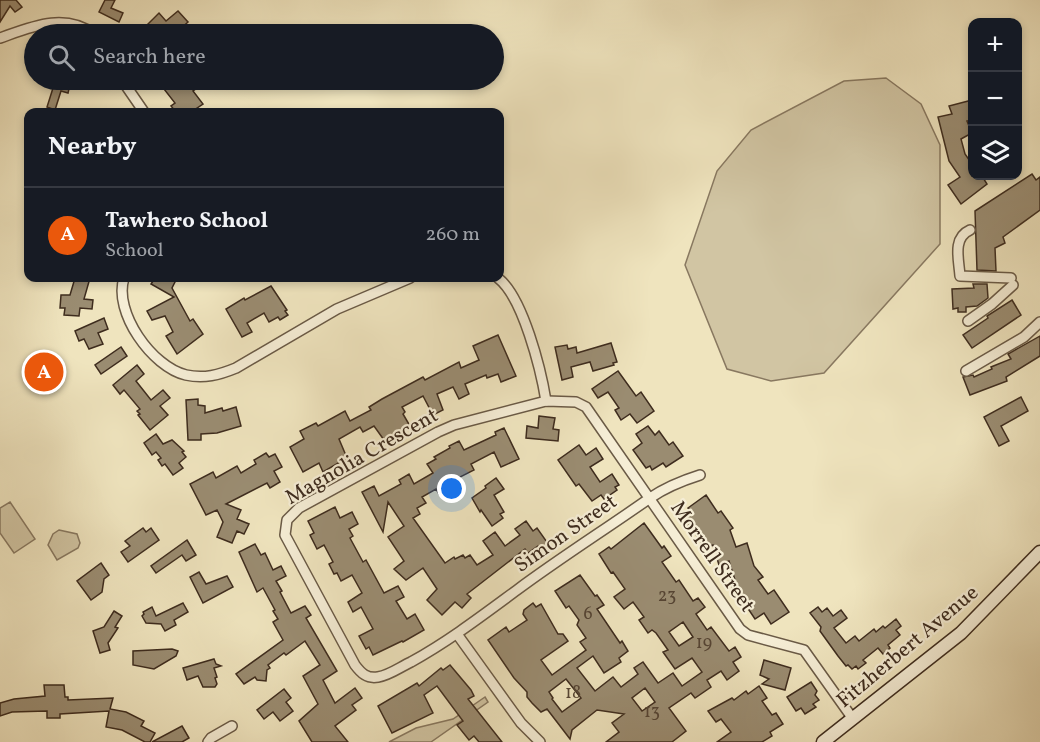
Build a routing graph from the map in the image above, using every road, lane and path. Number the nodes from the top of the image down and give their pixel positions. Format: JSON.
{"nodes":[{"id":1,"x":45,"y":24,"type":"edge"},
{"id":2,"x":74,"y":24,"type":"edge"},
{"id":3,"x":24,"y":30,"type":"edge"},
{"id":4,"x":0,"y":38,"type":"edge"},
{"id":5,"x":129,"y":90,"type":"edge"},
{"id":6,"x":141,"y":108,"type":"edge"},
{"id":7,"x":970,"y":230,"type":"dead end"},
{"id":8,"x":122,"y":282,"type":"edge"},
{"id":9,"x":401,"y":282,"type":"edge"},
{"id":10,"x":502,"y":282,"type":"edge"},
{"id":11,"x":968,"y":321,"type":"dead end"},
{"id":12,"x":1040,"y":322,"type":"edge"},
{"id":13,"x":966,"y":371,"type":"dead end"},
{"id":14,"x":546,"y":401,"type":"junction"},
{"id":15,"x":700,"y":475,"type":"dead end"},
{"id":16,"x":650,"y":498,"type":"junction"},
{"id":17,"x":1040,"y":552,"type":"edge"},
{"id":18,"x":457,"y":634,"type":"junction"},
{"id":19,"x":853,"y":719,"type":"junction"},
{"id":20,"x":232,"y":726,"type":"dead end"},
{"id":21,"x":207,"y":742,"type":"edge"},
{"id":22,"x":540,"y":742,"type":"edge"},
{"id":23,"x":823,"y":742,"type":"edge"}],
"edges":[{"from":1,"to":2,"type":"street"},
{"from":3,"to":4,"type":"street"},
{"from":5,"to":6,"type":"street"},
{"from":7,"to":11,"type":"street"},
{"from":8,"to":9,"type":"street"},
{"from":10,"to":14,"type":"street"},
{"from":12,"to":13,"type":"street"},
{"from":14,"to":16,"type":"street","name":"Magnolia Crescent"},
{"from":14,"to":18,"type":"street","name":"Magnolia Crescent"},
{"from":15,"to":16,"type":"street","name":"Simon Street"},
{"from":16,"to":18,"type":"street","name":"Simon Street"},
{"from":16,"to":19,"type":"street","name":"Morrell Street"},
{"from":17,"to":19,"type":"street","name":"Fitzherbert Avenue"},
{"from":18,"to":22,"type":"street"},
{"from":19,"to":23,"type":"street","name":"Fitzherbert Avenue"},
{"from":20,"to":21,"type":"street"}]}
